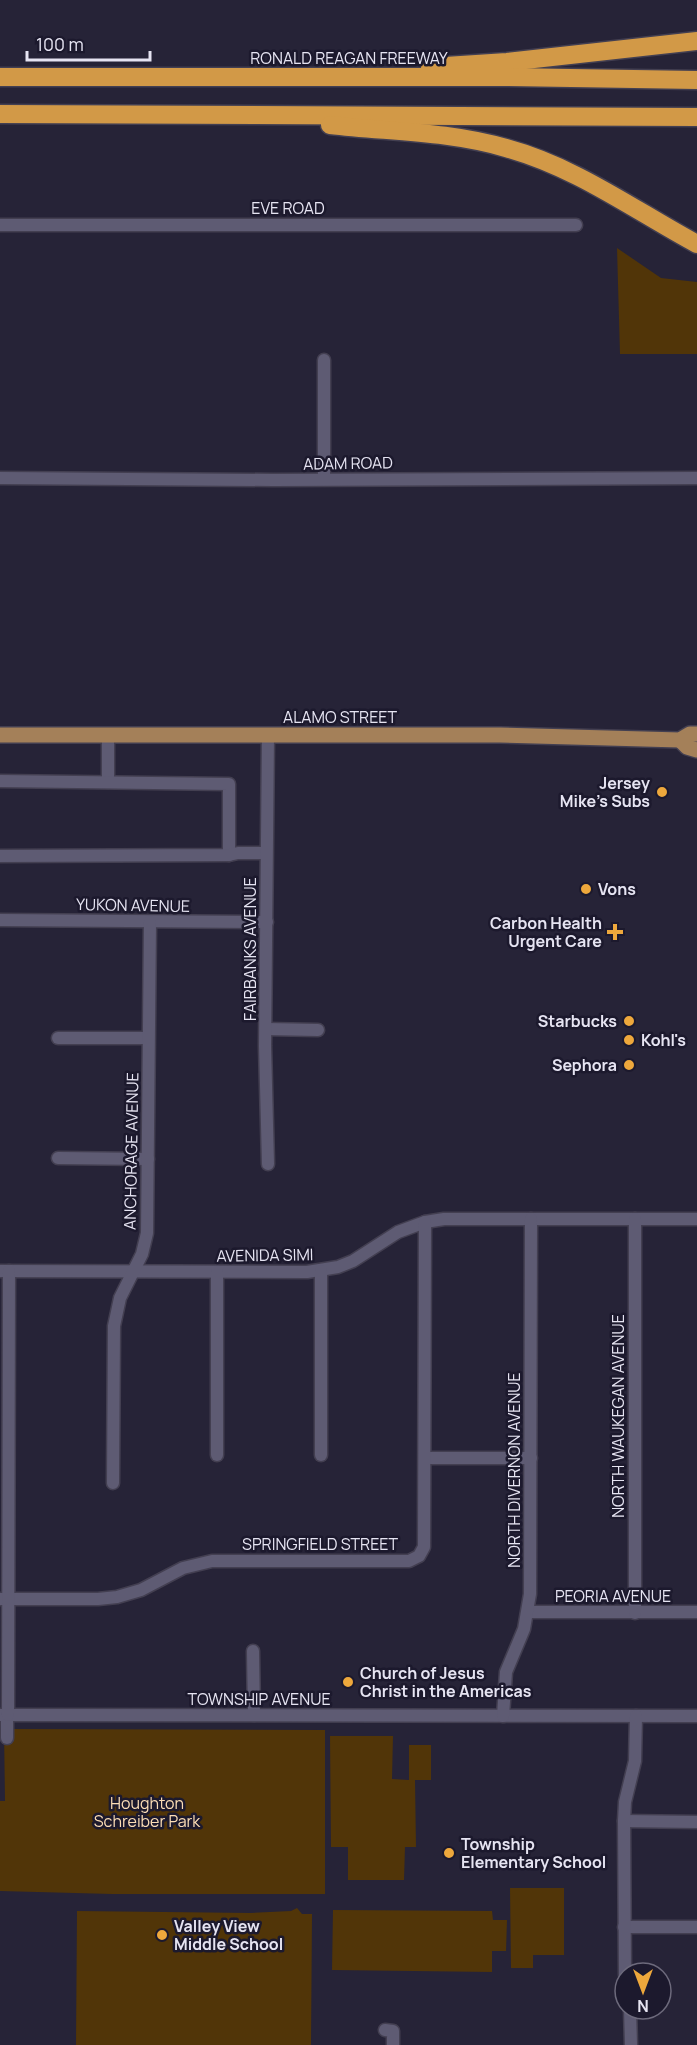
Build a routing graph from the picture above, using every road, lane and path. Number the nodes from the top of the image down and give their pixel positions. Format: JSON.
{"nodes":[{"id":1,"x":697,"y":41,"type":"edge"},
{"id":2,"x":0,"y":77,"type":"edge"},
{"id":3,"x":356,"y":78,"type":"junction"},
{"id":4,"x":697,"y":80,"type":"edge"},
{"id":5,"x":0,"y":114,"type":"edge"},
{"id":6,"x":260,"y":114,"type":"junction"},
{"id":7,"x":697,"y":117,"type":"edge"},
{"id":8,"x":0,"y":225,"type":"edge"},
{"id":9,"x":576,"y":225,"type":"dead end"},
{"id":10,"x":697,"y":244,"type":"edge"},
{"id":11,"x":324,"y":360,"type":"dead end"},
{"id":12,"x":0,"y":478,"type":"edge"},
{"id":13,"x":697,"y":478,"type":"edge"},
{"id":14,"x":324,"y":479,"type":"junction"},
{"id":15,"x":697,"y":734,"type":"edge"},
{"id":16,"x":0,"y":735,"type":"edge"},
{"id":17,"x":108,"y":735,"type":"junction"},
{"id":18,"x":268,"y":735,"type":"junction"},
{"id":19,"x":680,"y":740,"type":"junction"},
{"id":20,"x":697,"y":750,"type":"edge"},
{"id":21,"x":0,"y":781,"type":"edge"},
{"id":22,"x":108,"y":782,"type":"junction"},
{"id":23,"x":266,"y":853,"type":"junction"},
{"id":24,"x":229,"y":855,"type":"junction"},
{"id":25,"x":0,"y":856,"type":"edge"},
{"id":26,"x":0,"y":920,"type":"edge"},
{"id":27,"x":150,"y":922,"type":"junction"},
{"id":28,"x":267,"y":922,"type":"junction"},
{"id":29,"x":266,"y":1029,"type":"junction"},
{"id":30,"x":318,"y":1030,"type":"dead end"},
{"id":31,"x":58,"y":1038,"type":"dead end"},
{"id":32,"x":148,"y":1038,"type":"junction"},
{"id":33,"x":58,"y":1158,"type":"dead end"},
{"id":34,"x":148,"y":1159,"type":"junction"},
{"id":35,"x":268,"y":1164,"type":"dead end"},
{"id":36,"x":531,"y":1219,"type":"junction"},
{"id":37,"x":635,"y":1219,"type":"junction"},
{"id":38,"x":697,"y":1219,"type":"edge"},
{"id":39,"x":425,"y":1222,"type":"junction"},
{"id":40,"x":4,"y":1271,"type":"edge"},
{"id":41,"x":321,"y":1271,"type":"junction"},
{"id":42,"x":134,"y":1272,"type":"junction"},
{"id":43,"x":217,"y":1272,"type":"junction"},
{"id":44,"x":217,"y":1455,"type":"dead end"},
{"id":45,"x":321,"y":1455,"type":"dead end"},
{"id":46,"x":425,"y":1458,"type":"junction"},
{"id":47,"x":531,"y":1458,"type":"junction"},
{"id":48,"x":113,"y":1483,"type":"dead end"},
{"id":49,"x":4,"y":1599,"type":"edge"},
{"id":50,"x":528,"y":1612,"type":"junction"},
{"id":51,"x":697,"y":1612,"type":"edge"},
{"id":52,"x":634,"y":1613,"type":"junction"},
{"id":53,"x":253,"y":1651,"type":"dead end"},
{"id":54,"x":5,"y":1715,"type":"edge"},
{"id":55,"x":254,"y":1715,"type":"junction"},
{"id":56,"x":503,"y":1716,"type":"junction"},
{"id":57,"x":636,"y":1716,"type":"junction"},
{"id":58,"x":697,"y":1716,"type":"edge"},
{"id":59,"x":7,"y":1738,"type":"dead end"},
{"id":60,"x":624,"y":1821,"type":"junction"},
{"id":61,"x":697,"y":1822,"type":"edge"},
{"id":62,"x":624,"y":1927,"type":"junction"},
{"id":63,"x":697,"y":1927,"type":"edge"},
{"id":64,"x":625,"y":1961,"type":"edge"},
{"id":65,"x":630,"y":2021,"type":"edge"},
{"id":66,"x":385,"y":2030,"type":"dead end"},
{"id":67,"x":393,"y":2045,"type":"edge"},
{"id":68,"x":631,"y":2045,"type":"edge"}],
"edges":[{"from":1,"to":3,"type":"highway"},
{"from":2,"to":3,"type":"highway","name":"RONALD REAGAN FREEWAY"},
{"from":3,"to":4,"type":"highway","name":"RONALD REAGAN FREEWAY"},
{"from":5,"to":6,"type":"highway"},
{"from":6,"to":7,"type":"highway"},
{"from":6,"to":10,"type":"highway"},
{"from":8,"to":9,"type":"street","name":"EVE ROAD"},
{"from":11,"to":14,"type":"street"},
{"from":12,"to":14,"type":"street","name":"ADAM ROAD"},
{"from":13,"to":14,"type":"street","name":"ADAM ROAD"},
{"from":15,"to":19,"type":"main road","name":"ALAMO STREET"},
{"from":16,"to":17,"type":"main road","name":"ALAMO STREET"},
{"from":17,"to":18,"type":"main road","name":"ALAMO STREET"},
{"from":17,"to":22,"type":"street"},
{"from":18,"to":19,"type":"main road","name":"ALAMO STREET"},
{"from":18,"to":23,"type":"street","name":"FAIRBANKS AVENUE"},
{"from":19,"to":20,"type":"main road","name":"ALAMO STREET"},
{"from":21,"to":22,"type":"street"},
{"from":22,"to":24,"type":"street"},
{"from":23,"to":24,"type":"street"},
{"from":23,"to":28,"type":"street","name":"FAIRBANKS AVENUE"},
{"from":24,"to":25,"type":"street"},
{"from":26,"to":27,"type":"street","name":"YUKON AVENUE"},
{"from":27,"to":28,"type":"street","name":"YUKON AVENUE"},
{"from":27,"to":32,"type":"street","name":"ANCHORAGE AVENUE"},
{"from":28,"to":29,"type":"street","name":"FAIRBANKS AVENUE"},
{"from":29,"to":30,"type":"street"},
{"from":29,"to":35,"type":"street","name":"FAIRBANKS AVENUE"},
{"from":31,"to":32,"type":"street"},
{"from":32,"to":34,"type":"street","name":"ANCHORAGE AVENUE"},
{"from":33,"to":34,"type":"street"},
{"from":34,"to":42,"type":"street","name":"ANCHORAGE AVENUE"},
{"from":36,"to":37,"type":"street","name":"AVENIDA SIMI"},
{"from":36,"to":39,"type":"street","name":"AVENIDA SIMI"},
{"from":36,"to":47,"type":"street","name":"NORTH DIVERNON AVENUE"},
{"from":37,"to":38,"type":"street","name":"AVENIDA SIMI"},
{"from":37,"to":52,"type":"street","name":"NORTH WAUKEGAN AVENUE"},
{"from":39,"to":41,"type":"street","name":"AVENIDA SIMI"},
{"from":39,"to":46,"type":"street","name":"SPRINGFIELD STREET"},
{"from":40,"to":42,"type":"street","name":"AVENIDA SIMI"},
{"from":40,"to":49,"type":"street"},
{"from":41,"to":43,"type":"street","name":"AVENIDA SIMI"},
{"from":41,"to":45,"type":"street"},
{"from":42,"to":43,"type":"street","name":"AVENIDA SIMI"},
{"from":42,"to":48,"type":"street","name":"ANCHORAGE AVENUE"},
{"from":43,"to":44,"type":"street"},
{"from":46,"to":47,"type":"street"},
{"from":46,"to":49,"type":"street","name":"SPRINGFIELD STREET"},
{"from":47,"to":50,"type":"street","name":"NORTH DIVERNON AVENUE"},
{"from":49,"to":54,"type":"street"},
{"from":50,"to":52,"type":"street","name":"PEORIA AVENUE"},
{"from":50,"to":56,"type":"street","name":"NORTH DIVERNON AVENUE"},
{"from":51,"to":52,"type":"street","name":"PEORIA AVENUE"},
{"from":53,"to":55,"type":"street"},
{"from":54,"to":55,"type":"street","name":"TOWNSHIP AVENUE"},
{"from":54,"to":59,"type":"street"},
{"from":55,"to":56,"type":"street","name":"TOWNSHIP AVENUE"},
{"from":56,"to":57,"type":"street","name":"TOWNSHIP AVENUE"},
{"from":57,"to":58,"type":"street","name":"TOWNSHIP AVENUE"},
{"from":57,"to":60,"type":"street"},
{"from":60,"to":61,"type":"street"},
{"from":60,"to":62,"type":"street"},
{"from":62,"to":63,"type":"street"},
{"from":62,"to":64,"type":"street"},
{"from":65,"to":68,"type":"street"},
{"from":66,"to":67,"type":"street"}]}
